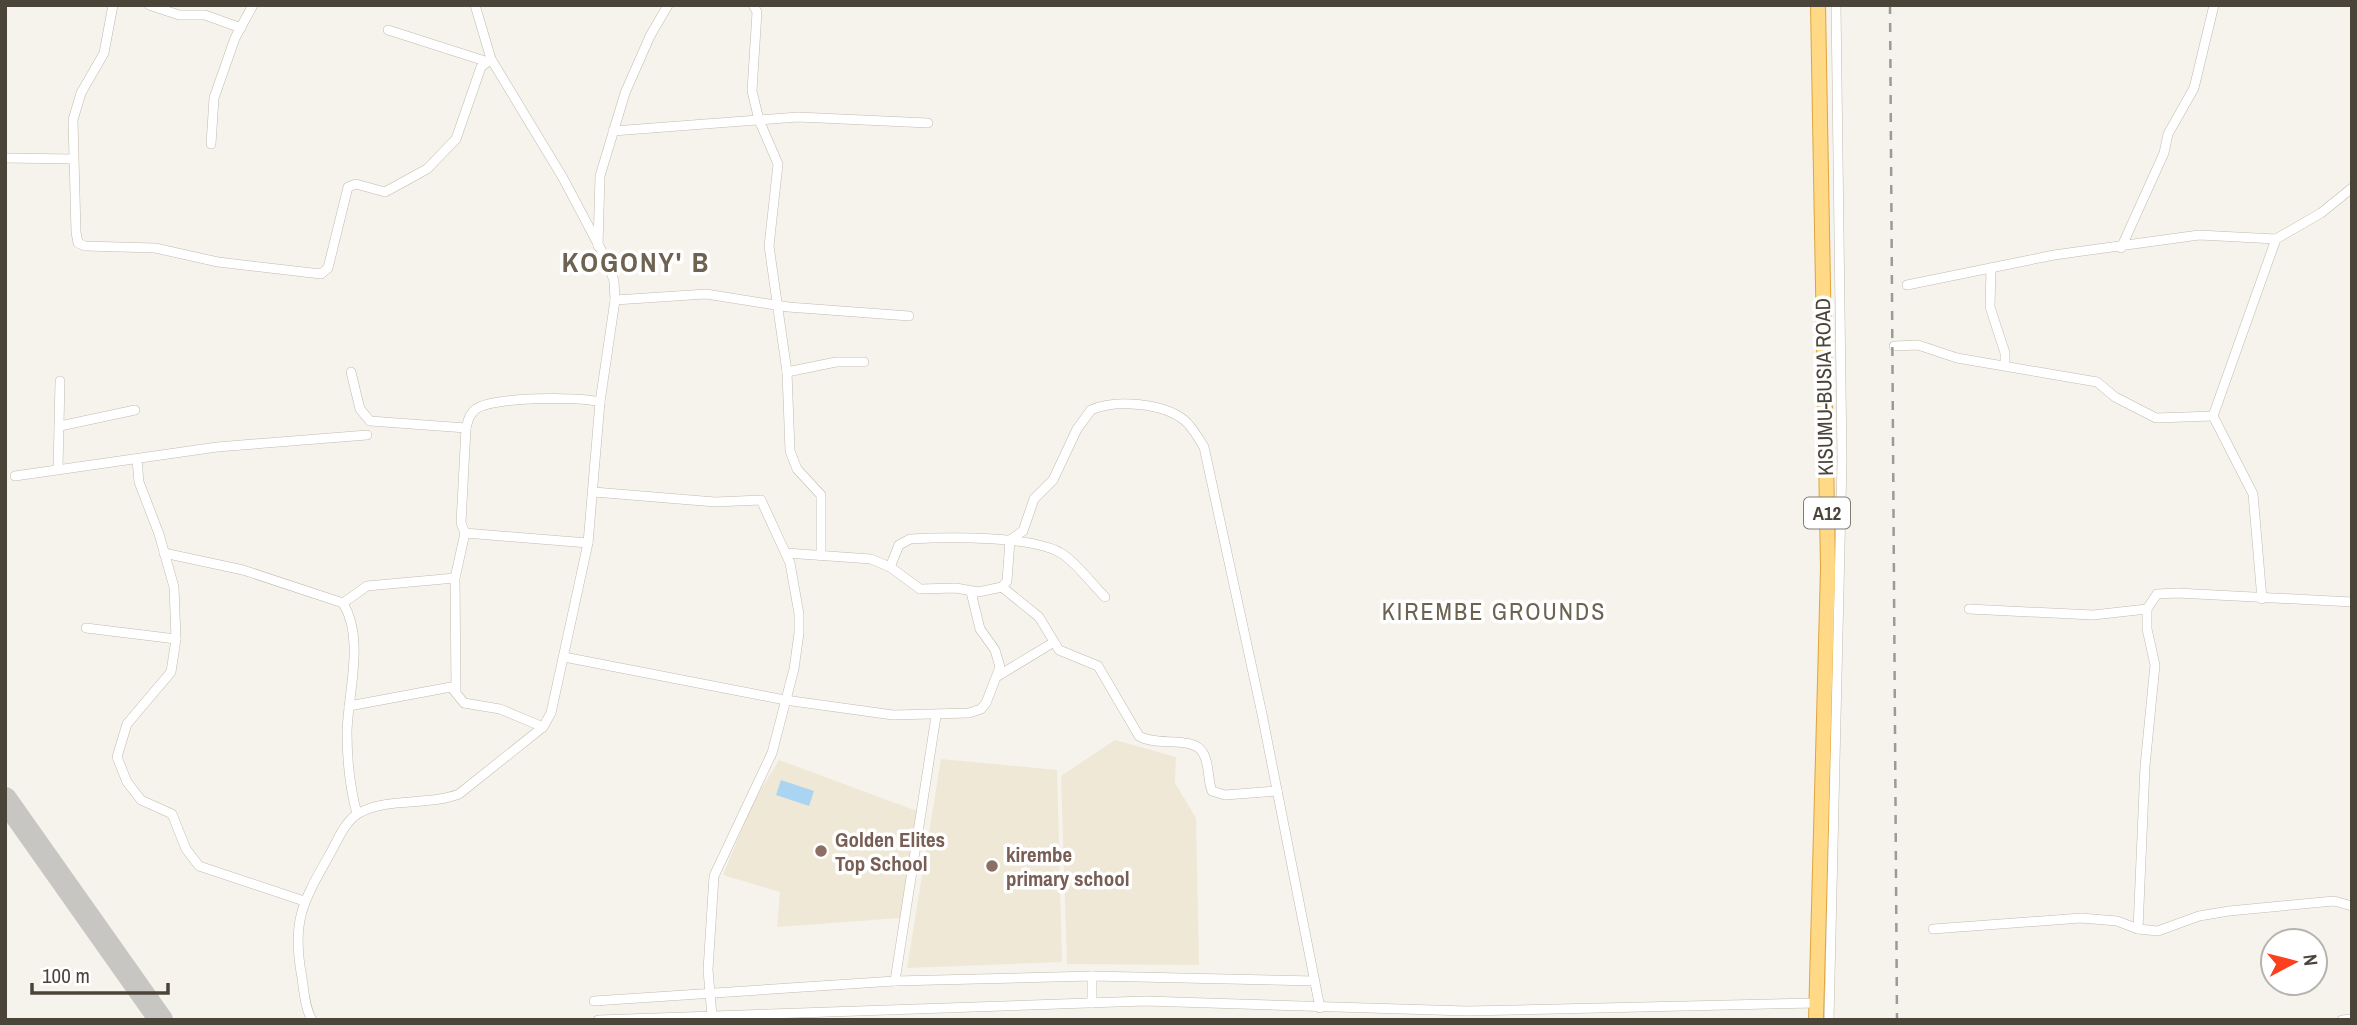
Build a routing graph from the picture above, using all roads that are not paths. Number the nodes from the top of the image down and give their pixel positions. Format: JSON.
{"nodes":[{"id":1,"x":113,"y":5,"type":"edge"},
{"id":2,"x":149,"y":5,"type":"edge"},
{"id":3,"x":253,"y":5,"type":"edge"},
{"id":4,"x":475,"y":5,"type":"edge"},
{"id":5,"x":668,"y":5,"type":"edge"},
{"id":6,"x":753,"y":5,"type":"edge"},
{"id":7,"x":1818,"y":5,"type":"edge"},
{"id":8,"x":1836,"y":5,"type":"edge"},
{"id":9,"x":2214,"y":5,"type":"edge"},
{"id":10,"x":241,"y":28,"type":"junction"},
{"id":11,"x":388,"y":30,"type":"dead end"},
{"id":12,"x":488,"y":60,"type":"junction"},
{"id":13,"x":759,"y":120,"type":"junction"},
{"id":14,"x":928,"y":123,"type":"dead end"},
{"id":15,"x":613,"y":131,"type":"junction"},
{"id":16,"x":211,"y":144,"type":"dead end"},
{"id":17,"x":5,"y":158,"type":"edge"},
{"id":18,"x":73,"y":159,"type":"junction"},
{"id":19,"x":2352,"y":188,"type":"edge"},
{"id":20,"x":2276,"y":239,"type":"junction"},
{"id":21,"x":598,"y":246,"type":"junction"},
{"id":22,"x":2121,"y":248,"type":"junction"},
{"id":23,"x":1991,"y":268,"type":"junction"},
{"id":24,"x":1907,"y":285,"type":"dead end"},
{"id":25,"x":615,"y":300,"type":"junction"},
{"id":26,"x":778,"y":306,"type":"junction"},
{"id":27,"x":909,"y":316,"type":"dead end"},
{"id":28,"x":1894,"y":346,"type":"dead end"},
{"id":29,"x":864,"y":362,"type":"dead end"},
{"id":30,"x":2005,"y":364,"type":"junction"},
{"id":31,"x":351,"y":372,"type":"dead end"},
{"id":32,"x":787,"y":372,"type":"junction"},
{"id":33,"x":61,"y":381,"type":"dead end"},
{"id":34,"x":600,"y":402,"type":"junction"},
{"id":35,"x":135,"y":410,"type":"dead end"},
{"id":36,"x":2213,"y":416,"type":"junction"},
{"id":37,"x":60,"y":426,"type":"junction"},
{"id":38,"x":466,"y":428,"type":"junction"},
{"id":39,"x":367,"y":435,"type":"dead end"},
{"id":40,"x":137,"y":460,"type":"junction"},
{"id":41,"x":58,"y":469,"type":"junction"},
{"id":42,"x":15,"y":476,"type":"dead end"},
{"id":43,"x":594,"y":492,"type":"junction"},
{"id":44,"x":465,"y":533,"type":"junction"},
{"id":45,"x":1010,"y":540,"type":"junction"},
{"id":46,"x":588,"y":543,"type":"junction"},
{"id":47,"x":164,"y":553,"type":"junction"},
{"id":48,"x":786,"y":553,"type":"junction"},
{"id":49,"x":821,"y":556,"type":"junction"},
{"id":50,"x":890,"y":567,"type":"junction"},
{"id":51,"x":455,"y":578,"type":"junction"},
{"id":52,"x":1002,"y":587,"type":"junction"},
{"id":53,"x":971,"y":592,"type":"junction"},
{"id":54,"x":1105,"y":597,"type":"dead end"},
{"id":55,"x":2262,"y":599,"type":"junction"},
{"id":56,"x":2352,"y":602,"type":"edge"},
{"id":57,"x":343,"y":603,"type":"junction"},
{"id":58,"x":1969,"y":609,"type":"dead end"},
{"id":59,"x":2147,"y":609,"type":"junction"},
{"id":60,"x":86,"y":628,"type":"dead end"},
{"id":61,"x":176,"y":639,"type":"junction"},
{"id":62,"x":1054,"y":642,"type":"junction"},
{"id":63,"x":564,"y":657,"type":"junction"},
{"id":64,"x":998,"y":676,"type":"junction"},
{"id":65,"x":456,"y":691,"type":"junction"},
{"id":66,"x":785,"y":700,"type":"junction"},
{"id":67,"x":349,"y":706,"type":"junction"},
{"id":68,"x":936,"y":716,"type":"junction"},
{"id":69,"x":543,"y":727,"type":"junction"},
{"id":70,"x":1278,"y":791,"type":"junction"},
{"id":71,"x":357,"y":814,"type":"junction"},
{"id":72,"x":304,"y":901,"type":"junction"},
{"id":73,"x":2352,"y":906,"type":"edge"},
{"id":74,"x":1933,"y":929,"type":"dead end"},
{"id":75,"x":2138,"y":929,"type":"junction"},
{"id":76,"x":1093,"y":976,"type":"junction"},
{"id":77,"x":895,"y":981,"type":"junction"},
{"id":78,"x":1315,"y":981,"type":"junction"},
{"id":79,"x":709,"y":994,"type":"junction"},
{"id":80,"x":594,"y":1001,"type":"dead end"},
{"id":81,"x":1092,"y":1003,"type":"junction"},
{"id":82,"x":1816,"y":1003,"type":"junction"},
{"id":83,"x":1320,"y":1008,"type":"junction"},
{"id":84,"x":712,"y":1016,"type":"junction"},
{"id":85,"x":2352,"y":1019,"type":"edge"},
{"id":86,"x":313,"y":1020,"type":"edge"},
{"id":87,"x":598,"y":1020,"type":"edge"},
{"id":88,"x":1816,"y":1020,"type":"edge"},
{"id":89,"x":1829,"y":1020,"type":"edge"},
{"id":90,"x":2342,"y":1020,"type":"edge"}],
"edges":[{"from":1,"to":18,"type":"street"},
{"from":2,"to":10,"type":"street"},
{"from":3,"to":10,"type":"street"},
{"from":4,"to":12,"type":"street"},
{"from":5,"to":15,"type":"street"},
{"from":6,"to":13,"type":"street"},
{"from":7,"to":82,"type":"highway","name":"KISUMU-BUSIA ROAD","number":"A12"},
{"from":8,"to":89,"type":"street"},
{"from":9,"to":22,"type":"street"},
{"from":10,"to":16,"type":"street"},
{"from":11,"to":12,"type":"street"},
{"from":12,"to":18,"type":"street"},
{"from":12,"to":21,"type":"street"},
{"from":13,"to":14,"type":"street"},
{"from":13,"to":15,"type":"street"},
{"from":13,"to":26,"type":"street"},
{"from":15,"to":21,"type":"street"},
{"from":17,"to":18,"type":"street"},
{"from":19,"to":20,"type":"street"},
{"from":20,"to":22,"type":"street"},
{"from":20,"to":36,"type":"street"},
{"from":21,"to":25,"type":"street"},
{"from":22,"to":23,"type":"street"},
{"from":23,"to":24,"type":"street"},
{"from":23,"to":30,"type":"street"},
{"from":25,"to":26,"type":"street"},
{"from":25,"to":34,"type":"street"},
{"from":26,"to":27,"type":"street"},
{"from":26,"to":32,"type":"street"},
{"from":28,"to":30,"type":"street"},
{"from":29,"to":32,"type":"street"},
{"from":30,"to":36,"type":"street"},
{"from":31,"to":38,"type":"street"},
{"from":32,"to":49,"type":"street"},
{"from":33,"to":37,"type":"street"},
{"from":34,"to":38,"type":"street"},
{"from":34,"to":43,"type":"street"},
{"from":35,"to":37,"type":"street"},
{"from":36,"to":55,"type":"street"},
{"from":37,"to":41,"type":"street"},
{"from":38,"to":44,"type":"street"},
{"from":39,"to":40,"type":"street"},
{"from":40,"to":41,"type":"street"},
{"from":40,"to":47,"type":"street"},
{"from":41,"to":42,"type":"street"},
{"from":43,"to":46,"type":"street"},
{"from":43,"to":48,"type":"street"},
{"from":44,"to":46,"type":"street"},
{"from":44,"to":51,"type":"street"},
{"from":45,"to":50,"type":"street"},
{"from":45,"to":52,"type":"street"},
{"from":45,"to":54,"type":"street"},
{"from":45,"to":70,"type":"street"},
{"from":46,"to":63,"type":"street"},
{"from":47,"to":57,"type":"street"},
{"from":47,"to":61,"type":"street"},
{"from":48,"to":49,"type":"street"},
{"from":48,"to":66,"type":"street"},
{"from":49,"to":50,"type":"street"},
{"from":50,"to":53,"type":"street"},
{"from":51,"to":57,"type":"street"},
{"from":51,"to":65,"type":"street"},
{"from":52,"to":53,"type":"street"},
{"from":52,"to":62,"type":"street"},
{"from":53,"to":64,"type":"street"},
{"from":55,"to":56,"type":"street"},
{"from":55,"to":59,"type":"street"},
{"from":57,"to":67,"type":"street"},
{"from":58,"to":59,"type":"street"},
{"from":59,"to":75,"type":"street"},
{"from":60,"to":61,"type":"street"},
{"from":61,"to":72,"type":"street"},
{"from":62,"to":64,"type":"street"},
{"from":62,"to":70,"type":"street"},
{"from":63,"to":66,"type":"street"},
{"from":63,"to":69,"type":"street"},
{"from":64,"to":68,"type":"street"},
{"from":65,"to":67,"type":"street"},
{"from":65,"to":69,"type":"street"},
{"from":66,"to":68,"type":"street"},
{"from":66,"to":79,"type":"street"},
{"from":67,"to":71,"type":"street"},
{"from":68,"to":77,"type":"street"},
{"from":69,"to":71,"type":"street"},
{"from":70,"to":78,"type":"street"},
{"from":71,"to":72,"type":"street"},
{"from":72,"to":86,"type":"street"},
{"from":73,"to":75,"type":"street"},
{"from":74,"to":75,"type":"street"},
{"from":76,"to":77,"type":"street"},
{"from":76,"to":78,"type":"street"},
{"from":76,"to":81,"type":"street"},
{"from":77,"to":79,"type":"street"},
{"from":78,"to":83,"type":"street"},
{"from":79,"to":80,"type":"street"},
{"from":79,"to":84,"type":"street"},
{"from":81,"to":83,"type":"street"},
{"from":81,"to":84,"type":"street"},
{"from":82,"to":83,"type":"street"},
{"from":82,"to":88,"type":"highway","name":"KISUMU-BUSIA ROAD","number":"A12"},
{"from":84,"to":87,"type":"street"},
{"from":85,"to":90,"type":"street"}]}
